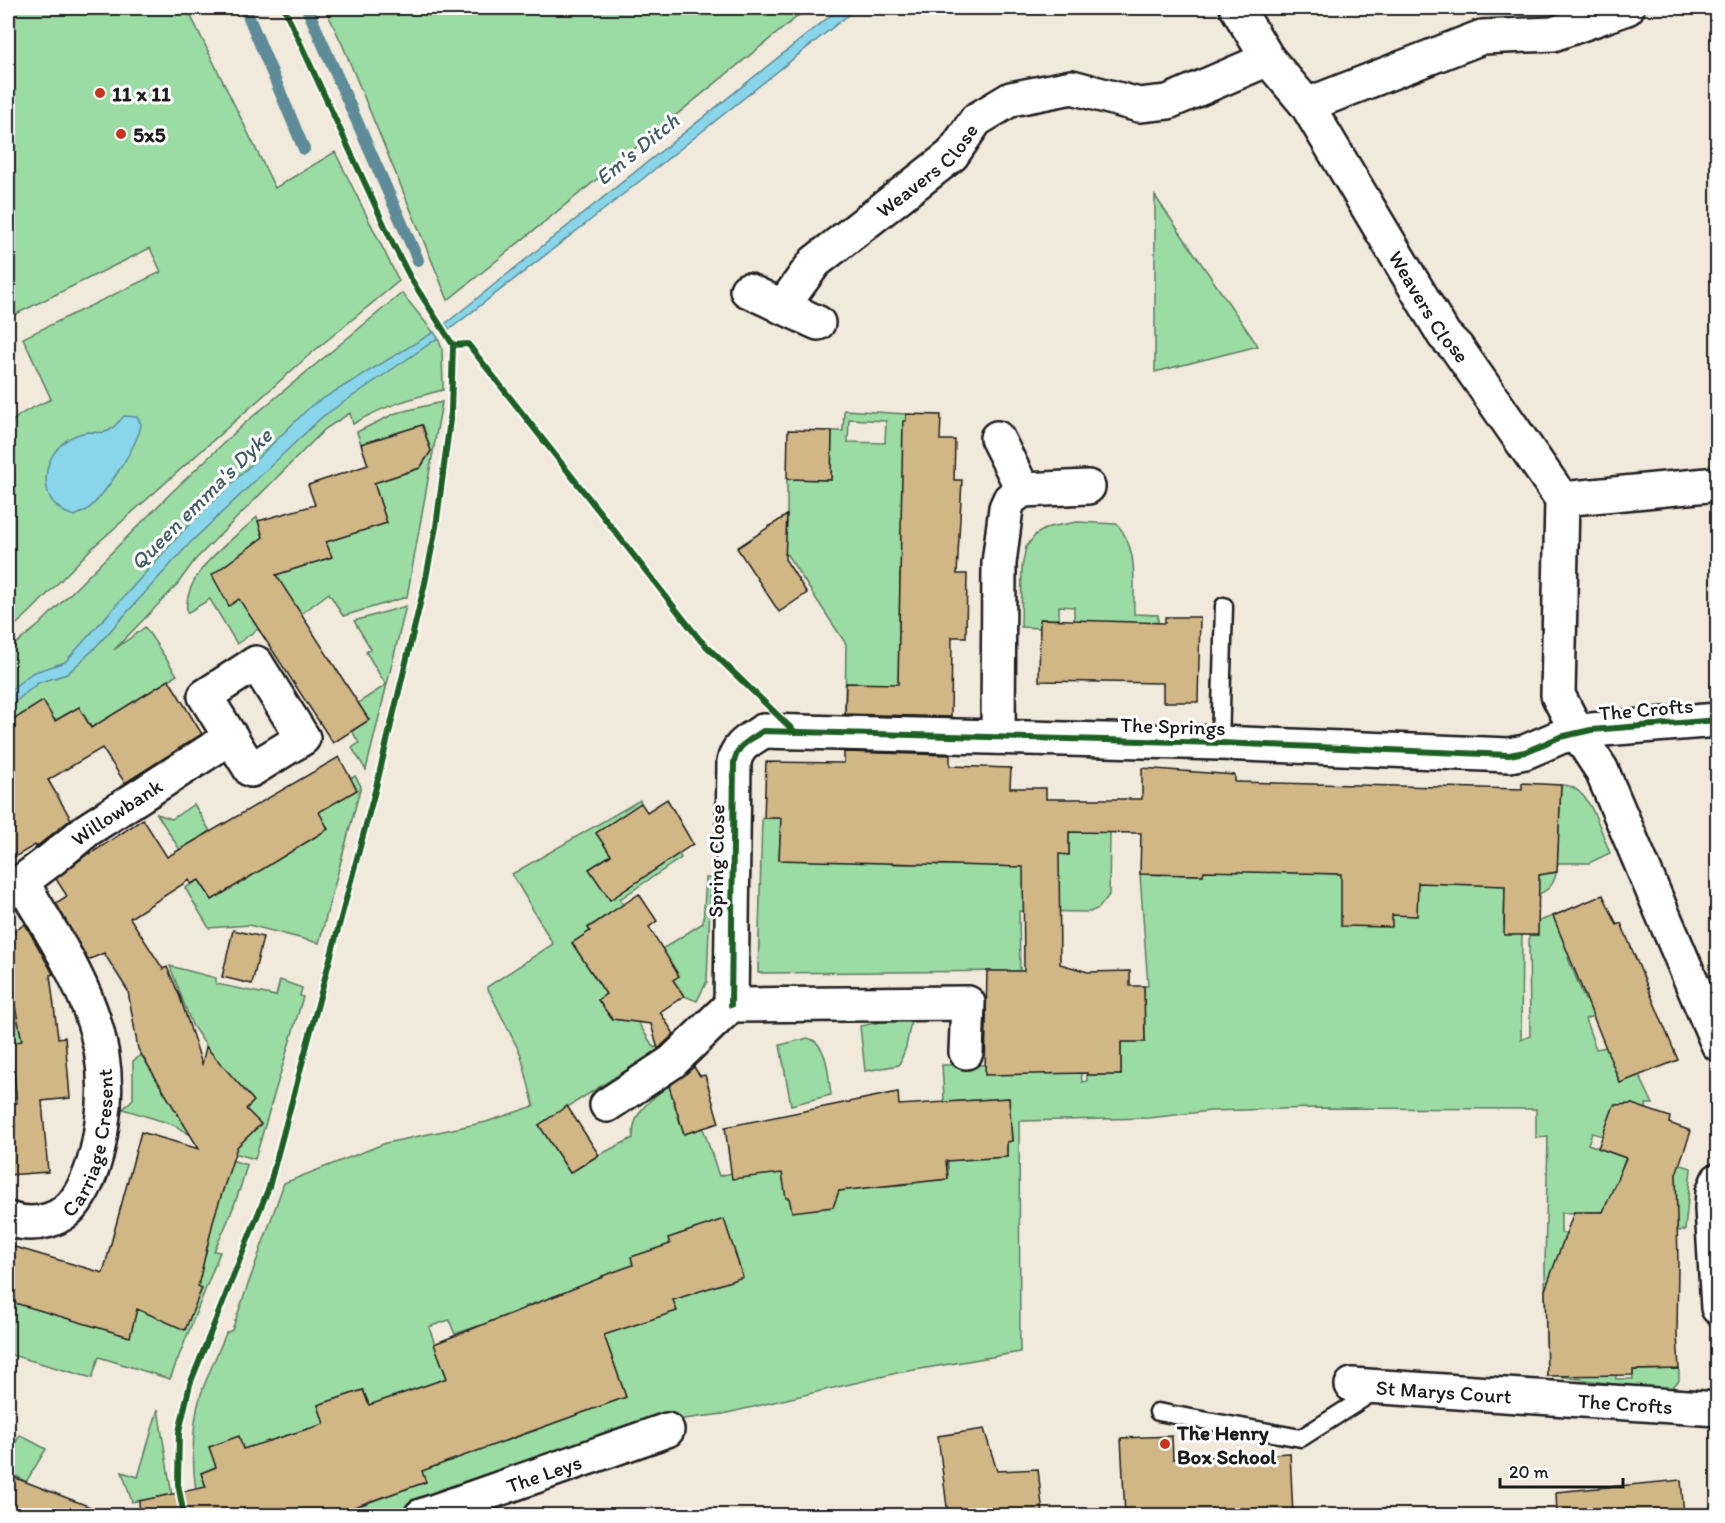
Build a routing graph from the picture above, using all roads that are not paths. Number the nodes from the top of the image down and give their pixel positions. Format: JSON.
{"nodes":[{"id":1,"x":1237,"y":8,"type":"edge"},
{"id":2,"x":1627,"y":8,"type":"edge"},
{"id":3,"x":1268,"y":59,"type":"junction"},
{"id":4,"x":1307,"y":105,"type":"junction"},
{"id":5,"x":747,"y":290,"type":"dead end"},
{"id":6,"x":782,"y":307,"type":"junction"},
{"id":7,"x":818,"y":323,"type":"dead end"},
{"id":8,"x":997,"y":438,"type":"dead end"},
{"id":9,"x":1718,"y":484,"type":"edge"},
{"id":10,"x":1088,"y":487,"type":"dead end"},
{"id":11,"x":1023,"y":490,"type":"junction"},
{"id":12,"x":1562,"y":499,"type":"junction"},
{"id":13,"x":1224,"y":606,"type":"dead end"},
{"id":14,"x":1718,"y":720,"type":"edge"},
{"id":15,"x":763,"y":731,"type":"joint"},
{"id":16,"x":1578,"y":734,"type":"junction"},
{"id":17,"x":231,"y":737,"type":"dead end"},
{"id":18,"x":998,"y":738,"type":"junction"},
{"id":19,"x":1220,"y":744,"type":"junction"},
{"id":20,"x":15,"y":887,"type":"edge"},
{"id":21,"x":731,"y":1005,"type":"junction"},
{"id":22,"x":1718,"y":1044,"type":"edge"},
{"id":23,"x":966,"y":1052,"type":"dead end"},
{"id":24,"x":607,"y":1105,"type":"dead end"},
{"id":25,"x":1716,"y":1193,"type":"edge"},
{"id":26,"x":8,"y":1219,"type":"edge"},
{"id":27,"x":1718,"y":1308,"type":"edge"},
{"id":28,"x":1366,"y":1386,"type":"joint"},
{"id":29,"x":1534,"y":1397,"type":"joint"},
{"id":30,"x":1718,"y":1410,"type":"edge"},
{"id":31,"x":1158,"y":1412,"type":"dead end"},
{"id":32,"x":667,"y":1430,"type":"dead end"},
{"id":33,"x":421,"y":1515,"type":"edge"}],
"edges":[{"from":1,"to":3,"type":"street","name":"Weavers Close"},
{"from":2,"to":4,"type":"street"},
{"from":3,"to":4,"type":"street","name":"Weavers Close"},
{"from":3,"to":6,"type":"street","name":"Weavers Close"},
{"from":4,"to":12,"type":"street","name":"Weavers Close"},
{"from":5,"to":6,"type":"street"},
{"from":6,"to":7,"type":"street"},
{"from":8,"to":11,"type":"street"},
{"from":9,"to":12,"type":"street"},
{"from":10,"to":11,"type":"street"},
{"from":11,"to":18,"type":"street"},
{"from":12,"to":16,"type":"street"},
{"from":13,"to":19,"type":"lane"},
{"from":14,"to":16,"type":"street","name":"The Crofts"},
{"from":15,"to":18,"type":"street","name":"The Springs"},
{"from":15,"to":21,"type":"street","name":"Spring Close"},
{"from":16,"to":19,"type":"street","name":"The Springs"},
{"from":16,"to":22,"type":"street","name":"The Crofts"},
{"from":17,"to":20,"type":"street","name":"Willowbank"},
{"from":18,"to":19,"type":"street","name":"The Springs"},
{"from":20,"to":26,"type":"street","name":"Carriage Cresent"},
{"from":21,"to":23,"type":"street"},
{"from":21,"to":24,"type":"street"},
{"from":25,"to":27,"type":"street"},
{"from":28,"to":29,"type":"street","name":"St Marys Court"},
{"from":28,"to":31,"type":"lane"},
{"from":29,"to":30,"type":"street","name":"The Crofts"},
{"from":32,"to":33,"type":"street","name":"The Leys"}]}
